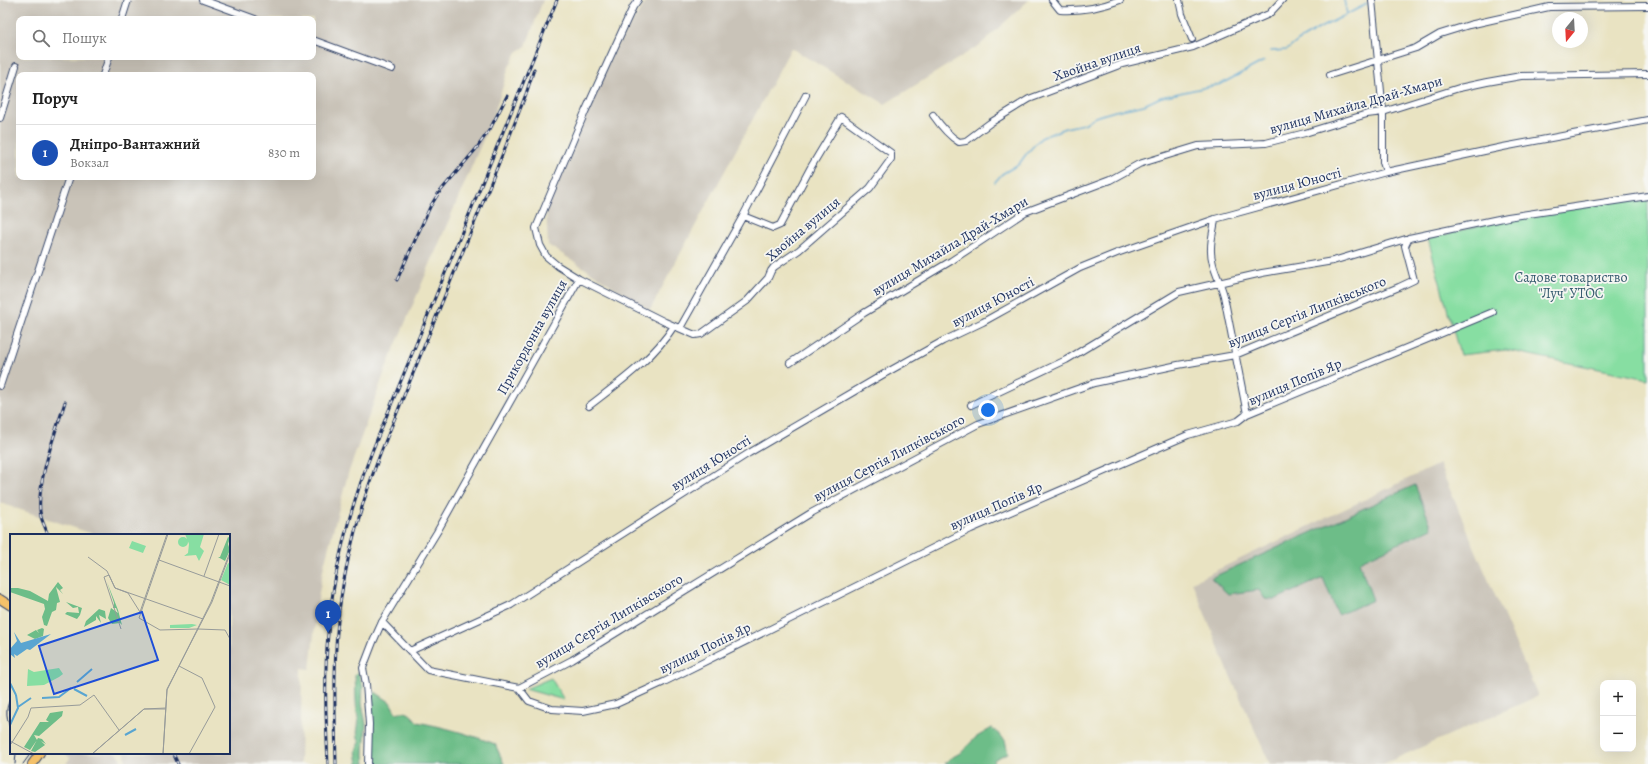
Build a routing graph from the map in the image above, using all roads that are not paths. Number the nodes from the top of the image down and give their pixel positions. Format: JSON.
{"nodes":[{"id":1,"x":128,"y":0,"type":"edge"},
{"id":2,"x":203,"y":0,"type":"edge"},
{"id":3,"x":638,"y":0,"type":"edge"},
{"id":4,"x":1052,"y":0,"type":"edge"},
{"id":5,"x":1120,"y":0,"type":"edge"},
{"id":6,"x":1179,"y":0,"type":"edge"},
{"id":7,"x":1282,"y":0,"type":"edge"},
{"id":8,"x":1372,"y":0,"type":"edge"},
{"id":9,"x":1648,"y":6,"type":"edge"},
{"id":10,"x":123,"y":16,"type":"edge"},
{"id":11,"x":247,"y":16,"type":"edge"},
{"id":12,"x":1192,"y":39,"type":"dead end"},
{"id":13,"x":316,"y":41,"type":"edge"},
{"id":14,"x":108,"y":60,"type":"edge"},
{"id":15,"x":1378,"y":61,"type":"junction"},
{"id":16,"x":16,"y":66,"type":"dead end"},
{"id":17,"x":392,"y":69,"type":"dead end"},
{"id":18,"x":104,"y":72,"type":"edge"},
{"id":19,"x":1648,"y":74,"type":"edge"},
{"id":20,"x":1330,"y":75,"type":"dead end"},
{"id":21,"x":806,"y":95,"type":"dead end"},
{"id":22,"x":1383,"y":112,"type":"junction"},
{"id":23,"x":933,"y":114,"type":"dead end"},
{"id":24,"x":0,"y":118,"type":"edge"},
{"id":25,"x":1648,"y":120,"type":"edge"},
{"id":26,"x":1386,"y":172,"type":"junction"},
{"id":27,"x":69,"y":180,"type":"edge"},
{"id":28,"x":1648,"y":196,"type":"edge"},
{"id":29,"x":743,"y":216,"type":"junction"},
{"id":30,"x":1215,"y":219,"type":"junction"},
{"id":31,"x":1409,"y":238,"type":"junction"},
{"id":32,"x":579,"y":279,"type":"junction"},
{"id":33,"x":1220,"y":283,"type":"junction"},
{"id":34,"x":1493,"y":312,"type":"dead end"},
{"id":35,"x":674,"y":326,"type":"junction"},
{"id":36,"x":680,"y":328,"type":"junction"},
{"id":37,"x":1235,"y":355,"type":"junction"},
{"id":38,"x":790,"y":363,"type":"dead end"},
{"id":39,"x":0,"y":386,"type":"edge"},
{"id":40,"x":971,"y":405,"type":"dead end"},
{"id":41,"x":589,"y":406,"type":"dead end"},
{"id":42,"x":1247,"y":414,"type":"junction"},
{"id":43,"x":0,"y":599,"type":"edge"},
{"id":44,"x":10,"y":605,"type":"edge"},
{"id":45,"x":382,"y":622,"type":"junction"},
{"id":46,"x":410,"y":651,"type":"junction"},
{"id":47,"x":519,"y":688,"type":"junction"},
{"id":48,"x":39,"y":754,"type":"edge"},
{"id":49,"x":32,"y":764,"type":"edge"},
{"id":50,"x":368,"y":764,"type":"edge"}],
"edges":[{"from":1,"to":10,"type":"street"},
{"from":2,"to":11,"type":"street"},
{"from":3,"to":32,"type":"street","name":"Прикордонна вулиця"},
{"from":4,"to":5,"type":"street"},
{"from":6,"to":12,"type":"street"},
{"from":7,"to":23,"type":"street","name":"Хвойна вулиця"},
{"from":8,"to":15,"type":"street"},
{"from":9,"to":15,"type":"street"},
{"from":13,"to":17,"type":"street"},
{"from":14,"to":18,"type":"street"},
{"from":15,"to":20,"type":"street"},
{"from":15,"to":22,"type":"street"},
{"from":16,"to":24,"type":"street"},
{"from":19,"to":22,"type":"street","name":"вулиця Михайла Драй-Хмари"},
{"from":21,"to":29,"type":"street"},
{"from":22,"to":26,"type":"street"},
{"from":22,"to":38,"type":"street","name":"вулиця Михайла Драй-Хмари"},
{"from":25,"to":26,"type":"street","name":"вулиця Юності"},
{"from":26,"to":30,"type":"street","name":"вулиця Юності"},
{"from":27,"to":39,"type":"street"},
{"from":28,"to":31,"type":"street","name":"вулиця Сергія Липківського"},
{"from":29,"to":36,"type":"street"},
{"from":29,"to":36,"type":"street","name":"Хвойна вулиця"},
{"from":30,"to":33,"type":"street"},
{"from":30,"to":46,"type":"street","name":"вулиця Юності"},
{"from":31,"to":33,"type":"street","name":"вулиця Сергія Липківського"},
{"from":31,"to":37,"type":"street","name":"вулиця Сергія Липківського"},
{"from":32,"to":35,"type":"street"},
{"from":32,"to":45,"type":"street","name":"Прикордонна вулиця"},
{"from":33,"to":37,"type":"street"},
{"from":33,"to":40,"type":"street","name":"вулиця Сергія Липківського"},
{"from":34,"to":42,"type":"street","name":"вулиця Попів Яр"},
{"from":35,"to":36,"type":"street"},
{"from":35,"to":41,"type":"street"},
{"from":37,"to":42,"type":"street"},
{"from":37,"to":47,"type":"street","name":"вулиця Сергія Липківського"},
{"from":42,"to":47,"type":"street","name":"вулиця Попів Яр"},
{"from":43,"to":44,"type":"main road"},
{"from":45,"to":46,"type":"street"},
{"from":45,"to":50,"type":"street","name":"Прикордонна вулиця"},
{"from":46,"to":47,"type":"street"},
{"from":48,"to":49,"type":"main road"}]}
